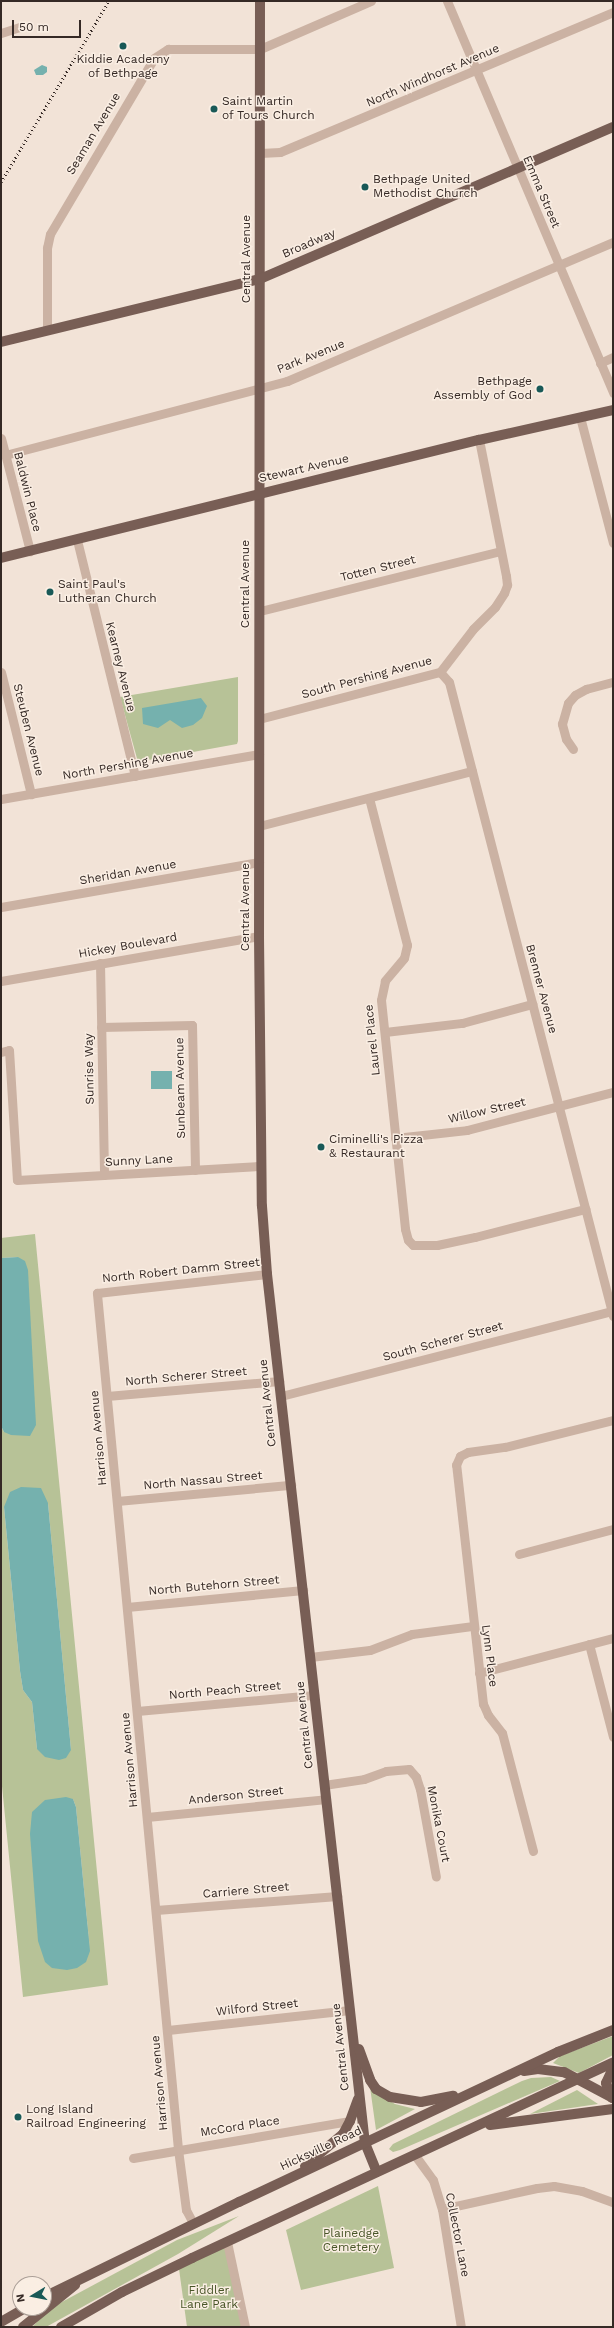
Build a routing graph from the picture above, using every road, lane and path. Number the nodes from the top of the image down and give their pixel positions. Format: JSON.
{"nodes":[{"id":1,"x":260,"y":1,"type":"edge"},
{"id":2,"x":371,"y":1,"type":"edge"},
{"id":3,"x":447,"y":1,"type":"edge"},
{"id":4,"x":613,"y":12,"type":"edge"},
{"id":5,"x":22,"y":26,"type":"dead end"},
{"id":6,"x":1,"y":33,"type":"edge"},
{"id":7,"x":260,"y":49,"type":"junction"},
{"id":8,"x":476,"y":71,"type":"junction"},
{"id":9,"x":613,"y":127,"type":"edge"},
{"id":10,"x":260,"y":153,"type":"junction"},
{"id":11,"x":517,"y":168,"type":"junction"},
{"id":12,"x":613,"y":242,"type":"edge"},
{"id":13,"x":559,"y":265,"type":"junction"},
{"id":14,"x":260,"y":279,"type":"junction"},
{"id":15,"x":47,"y":330,"type":"junction"},
{"id":16,"x":1,"y":342,"type":"edge"},
{"id":17,"x":613,"y":357,"type":"edge"},
{"id":18,"x":600,"y":363,"type":"junction"},
{"id":19,"x":260,"y":388,"type":"junction"},
{"id":20,"x":613,"y":393,"type":"edge"},
{"id":21,"x":613,"y":410,"type":"edge"},
{"id":22,"x":580,"y":417,"type":"junction"},
{"id":23,"x":1,"y":438,"type":"edge"},
{"id":24,"x":479,"y":440,"type":"junction"},
{"id":25,"x":5,"y":455,"type":"junction"},
{"id":26,"x":259,"y":493,"type":"junction"},
{"id":27,"x":610,"y":521,"type":"edge"},
{"id":28,"x":77,"y":540,"type":"junction"},
{"id":29,"x":613,"y":543,"type":"edge"},
{"id":30,"x":30,"y":551,"type":"junction"},
{"id":31,"x":501,"y":551,"type":"junction"},
{"id":32,"x":1,"y":558,"type":"edge"},
{"id":33,"x":260,"y":611,"type":"junction"},
{"id":34,"x":1,"y":672,"type":"edge"},
{"id":35,"x":440,"y":672,"type":"junction"},
{"id":36,"x":613,"y":682,"type":"edge"},
{"id":37,"x":260,"y":719,"type":"junction"},
{"id":38,"x":573,"y":749,"type":"dead end"},
{"id":39,"x":259,"y":754,"type":"junction"},
{"id":40,"x":472,"y":771,"type":"junction"},
{"id":41,"x":135,"y":776,"type":"junction"},
{"id":42,"x":31,"y":794,"type":"junction"},
{"id":43,"x":370,"y":798,"type":"junction"},
{"id":44,"x":1,"y":799,"type":"edge"},
{"id":45,"x":259,"y":826,"type":"junction"},
{"id":46,"x":259,"y":862,"type":"junction"},
{"id":47,"x":1,"y":906,"type":"edge"},
{"id":48,"x":259,"y":936,"type":"junction"},
{"id":49,"x":100,"y":963,"type":"junction"},
{"id":50,"x":1,"y":981,"type":"edge"},
{"id":51,"x":532,"y":1004,"type":"junction"},
{"id":52,"x":101,"y":1027,"type":"junction"},
{"id":53,"x":384,"y":1032,"type":"junction"},
{"id":54,"x":5,"y":1051,"type":"edge"},
{"id":55,"x":613,"y":1092,"type":"edge"},
{"id":56,"x":559,"y":1106,"type":"junction"},
{"id":57,"x":395,"y":1138,"type":"junction"},
{"id":58,"x":261,"y":1166,"type":"junction"},
{"id":59,"x":195,"y":1170,"type":"junction"},
{"id":60,"x":104,"y":1175,"type":"junction"},
{"id":61,"x":585,"y":1209,"type":"junction"},
{"id":62,"x":267,"y":1274,"type":"junction"},
{"id":63,"x":97,"y":1293,"type":"joint"},
{"id":64,"x":612,"y":1313,"type":"edge"},
{"id":65,"x":279,"y":1381,"type":"junction"},
{"id":66,"x":107,"y":1396,"type":"junction"},
{"id":67,"x":281,"y":1396,"type":"junction"},
{"id":68,"x":613,"y":1420,"type":"edge"},
{"id":69,"x":291,"y":1485,"type":"junction"},
{"id":70,"x":117,"y":1501,"type":"junction"},
{"id":71,"x":613,"y":1529,"type":"edge"},
{"id":72,"x":519,"y":1554,"type":"dead end"},
{"id":73,"x":302,"y":1590,"type":"junction"},
{"id":74,"x":127,"y":1606,"type":"junction"},
{"id":75,"x":473,"y":1626,"type":"junction"},
{"id":76,"x":613,"y":1638,"type":"edge"},
{"id":77,"x":589,"y":1644,"type":"junction"},
{"id":78,"x":310,"y":1657,"type":"junction"},
{"id":79,"x":479,"y":1673,"type":"junction"},
{"id":80,"x":314,"y":1695,"type":"junction"},
{"id":81,"x":137,"y":1711,"type":"junction"},
{"id":82,"x":613,"y":1737,"type":"edge"},
{"id":83,"x":324,"y":1785,"type":"junction"},
{"id":84,"x":326,"y":1799,"type":"junction"},
{"id":85,"x":147,"y":1817,"type":"junction"},
{"id":86,"x":533,"y":1850,"type":"dead end"},
{"id":87,"x":436,"y":1877,"type":"dead end"},
{"id":88,"x":337,"y":1896,"type":"junction"},
{"id":89,"x":156,"y":1910,"type":"junction"},
{"id":90,"x":350,"y":2014,"type":"junction"},
{"id":91,"x":168,"y":2030,"type":"junction"},
{"id":92,"x":613,"y":2030,"type":"edge"},
{"id":93,"x":613,"y":2062,"type":"edge"},
{"id":94,"x":613,"y":2068,"type":"edge"},
{"id":95,"x":513,"y":2073,"type":"junction"},
{"id":96,"x":580,"y":2080,"type":"junction"},
{"id":97,"x":480,"y":2089,"type":"junction"},
{"id":98,"x":359,"y":2095,"type":"junction"},
{"id":99,"x":613,"y":2098,"type":"edge"},
{"id":100,"x":613,"y":2109,"type":"edge"},
{"id":101,"x":350,"y":2121,"type":"junction"},
{"id":102,"x":476,"y":2128,"type":"junction"},
{"id":103,"x":365,"y":2143,"type":"junction"},
{"id":104,"x":178,"y":2149,"type":"junction"},
{"id":105,"x":414,"y":2154,"type":"junction"},
{"id":106,"x":133,"y":2158,"type":"dead end"},
{"id":107,"x":377,"y":2172,"type":"junction"},
{"id":108,"x":294,"y":2176,"type":"junction"},
{"id":109,"x":613,"y":2202,"type":"edge"},
{"id":110,"x":442,"y":2209,"type":"junction"},
{"id":111,"x":193,"y":2223,"type":"junction"},
{"id":112,"x":228,"y":2242,"type":"junction"},
{"id":113,"x":93,"y":2272,"type":"junction"},
{"id":114,"x":52,"y":2293,"type":"edge"},
{"id":115,"x":12,"y":2316,"type":"edge"},
{"id":116,"x":1,"y":2322,"type":"edge"},
{"id":117,"x":22,"y":2327,"type":"edge"},
{"id":118,"x":61,"y":2327,"type":"edge"},
{"id":119,"x":244,"y":2327,"type":"edge"},
{"id":120,"x":462,"y":2327,"type":"edge"}],
"edges":[{"from":1,"to":7,"type":"main road","name":"Central Avenue"},
{"from":2,"to":7,"type":"street"},
{"from":3,"to":8,"type":"street","name":"Emma Street"},
{"from":4,"to":8,"type":"street","name":"North Windhorst Avenue"},
{"from":5,"to":6,"type":"street"},
{"from":7,"to":10,"type":"main road","name":"Central Avenue"},
{"from":7,"to":15,"type":"street","name":"Seaman Avenue"},
{"from":8,"to":10,"type":"street","name":"North Windhorst Avenue"},
{"from":8,"to":11,"type":"street","name":"Emma Street"},
{"from":9,"to":11,"type":"main road","name":"Broadway"},
{"from":10,"to":14,"type":"main road","name":"Central Avenue"},
{"from":11,"to":13,"type":"street","name":"Emma Street"},
{"from":11,"to":14,"type":"main road","name":"Broadway"},
{"from":12,"to":13,"type":"street","name":"Park Avenue"},
{"from":13,"to":18,"type":"street","name":"Emma Street"},
{"from":13,"to":19,"type":"street","name":"Park Avenue"},
{"from":14,"to":15,"type":"main road","name":"Broadway"},
{"from":14,"to":19,"type":"main road","name":"Central Avenue"},
{"from":15,"to":16,"type":"main road","name":"Broadway"},
{"from":17,"to":18,"type":"street"},
{"from":18,"to":20,"type":"street","name":"Emma Street"},
{"from":19,"to":25,"type":"street","name":"Park Avenue"},
{"from":19,"to":26,"type":"main road","name":"Central Avenue"},
{"from":21,"to":22,"type":"main road","name":"Stewart Avenue"},
{"from":22,"to":24,"type":"main road","name":"Stewart Avenue"},
{"from":22,"to":27,"type":"street"},
{"from":23,"to":25,"type":"street","name":"Baldwin Place"},
{"from":24,"to":26,"type":"main road","name":"Stewart Avenue"},
{"from":24,"to":31,"type":"street","name":"South Pershing Avenue"},
{"from":25,"to":30,"type":"street","name":"Baldwin Place"},
{"from":26,"to":28,"type":"main road","name":"Stewart Avenue"},
{"from":26,"to":33,"type":"main road","name":"Central Avenue"},
{"from":27,"to":29,"type":"street"},
{"from":28,"to":30,"type":"main road","name":"Stewart Avenue"},
{"from":28,"to":41,"type":"street","name":"Kearney Avenue"},
{"from":30,"to":32,"type":"main road","name":"Stewart Avenue"},
{"from":31,"to":33,"type":"street","name":"Totten Street"},
{"from":31,"to":35,"type":"street","name":"South Pershing Avenue"},
{"from":33,"to":37,"type":"main road","name":"Central Avenue"},
{"from":34,"to":42,"type":"street","name":"Steuben Avenue"},
{"from":35,"to":37,"type":"street","name":"South Pershing Avenue"},
{"from":35,"to":40,"type":"street","name":"Brenner Avenue"},
{"from":36,"to":38,"type":"street"},
{"from":37,"to":39,"type":"main road","name":"Central Avenue"},
{"from":39,"to":41,"type":"street","name":"North Pershing Avenue"},
{"from":39,"to":45,"type":"main road","name":"Central Avenue"},
{"from":40,"to":43,"type":"street"},
{"from":40,"to":51,"type":"street","name":"Brenner Avenue"},
{"from":41,"to":42,"type":"street","name":"North Pershing Avenue"},
{"from":42,"to":44,"type":"street","name":"North Pershing Avenue"},
{"from":43,"to":45,"type":"street"},
{"from":43,"to":53,"type":"street","name":"Laurel Place"},
{"from":45,"to":46,"type":"main road","name":"Central Avenue"},
{"from":46,"to":47,"type":"street","name":"Sheridan Avenue"},
{"from":46,"to":48,"type":"main road","name":"Central Avenue"},
{"from":48,"to":49,"type":"street","name":"Hickey Boulevard"},
{"from":48,"to":58,"type":"main road","name":"Central Avenue"},
{"from":49,"to":50,"type":"street","name":"Hickey Boulevard"},
{"from":49,"to":52,"type":"street","name":"Sunrise Way"},
{"from":51,"to":53,"type":"street"},
{"from":51,"to":56,"type":"street","name":"Brenner Avenue"},
{"from":52,"to":59,"type":"street","name":"Sunbeam Avenue"},
{"from":52,"to":60,"type":"street","name":"Sunrise Way"},
{"from":53,"to":57,"type":"street","name":"Laurel Place"},
{"from":54,"to":60,"type":"street","name":"Sunny Lane"},
{"from":55,"to":56,"type":"street","name":"Willow Street"},
{"from":56,"to":57,"type":"street","name":"Willow Street"},
{"from":56,"to":61,"type":"street","name":"Brenner Avenue"},
{"from":57,"to":61,"type":"street","name":"Laurel Place"},
{"from":58,"to":59,"type":"street","name":"Sunny Lane"},
{"from":58,"to":62,"type":"main road","name":"Central Avenue"},
{"from":59,"to":60,"type":"street","name":"Sunny Lane"},
{"from":61,"to":64,"type":"street","name":"Brenner Avenue"},
{"from":62,"to":63,"type":"street","name":"North Robert Damm Street"},
{"from":62,"to":65,"type":"main road","name":"Central Avenue"},
{"from":63,"to":66,"type":"street","name":"Harrison Avenue"},
{"from":64,"to":67,"type":"street","name":"South Scherer Street"},
{"from":65,"to":66,"type":"street","name":"North Scherer Street"},
{"from":65,"to":67,"type":"main road","name":"Central Avenue"},
{"from":66,"to":70,"type":"street","name":"Harrison Avenue"},
{"from":67,"to":69,"type":"main road","name":"Central Avenue"},
{"from":68,"to":75,"type":"street","name":"Lynn Place"},
{"from":69,"to":70,"type":"street","name":"North Nassau Street"},
{"from":69,"to":73,"type":"main road","name":"Central Avenue"},
{"from":70,"to":74,"type":"street","name":"Harrison Avenue"},
{"from":71,"to":72,"type":"street"},
{"from":73,"to":74,"type":"street","name":"North Butehorn Street"},
{"from":73,"to":78,"type":"main road","name":"Central Avenue"},
{"from":74,"to":81,"type":"street","name":"Harrison Avenue"},
{"from":75,"to":78,"type":"street"},
{"from":75,"to":79,"type":"street","name":"Lynn Place"},
{"from":76,"to":77,"type":"street"},
{"from":77,"to":79,"type":"street"},
{"from":77,"to":82,"type":"street"},
{"from":78,"to":80,"type":"main road","name":"Central Avenue"},
{"from":79,"to":86,"type":"street","name":"Lynn Place"},
{"from":80,"to":81,"type":"street","name":"North Peach Street"},
{"from":80,"to":83,"type":"main road","name":"Central Avenue"},
{"from":81,"to":85,"type":"street","name":"Harrison Avenue"},
{"from":83,"to":84,"type":"main road","name":"Central Avenue"},
{"from":83,"to":87,"type":"street","name":"Monika Court"},
{"from":84,"to":85,"type":"street","name":"Anderson Street"},
{"from":84,"to":88,"type":"main road","name":"Central Avenue"},
{"from":85,"to":89,"type":"street","name":"Harrison Avenue"},
{"from":88,"to":89,"type":"street","name":"Carriere Street"},
{"from":88,"to":90,"type":"main road","name":"Central Avenue"},
{"from":89,"to":91,"type":"street","name":"Harrison Avenue"},
{"from":90,"to":91,"type":"street","name":"Wilford Street"},
{"from":90,"to":97,"type":"main road"},
{"from":90,"to":98,"type":"main road","name":"Central Avenue"},
{"from":91,"to":104,"type":"street","name":"Harrison Avenue"},
{"from":92,"to":95,"type":"main road","name":"Hicksville Road"},
{"from":93,"to":96,"type":"main road"},
{"from":94,"to":99,"type":"main road"},
{"from":95,"to":96,"type":"main road"},
{"from":95,"to":97,"type":"main road","name":"Hicksville Road"},
{"from":96,"to":99,"type":"main road"},
{"from":96,"to":102,"type":"main road"},
{"from":97,"to":103,"type":"main road","name":"Hicksville Road"},
{"from":98,"to":101,"type":"main road"},
{"from":98,"to":103,"type":"main road","name":"Central Avenue"},
{"from":100,"to":102,"type":"main road"},
{"from":101,"to":104,"type":"street","name":"McCord Place"},
{"from":101,"to":108,"type":"main road"},
{"from":102,"to":105,"type":"main road"},
{"from":103,"to":107,"type":"main road","name":"Central Avenue"},
{"from":103,"to":108,"type":"main road","name":"Hicksville Road"},
{"from":104,"to":106,"type":"street","name":"McCord Place"},
{"from":104,"to":111,"type":"street","name":"Harrison Avenue"},
{"from":105,"to":107,"type":"main road"},
{"from":105,"to":110,"type":"street","name":"Collector Lane"},
{"from":107,"to":112,"type":"main road"},
{"from":108,"to":111,"type":"main road","name":"Hicksville Road"},
{"from":109,"to":110,"type":"street"},
{"from":110,"to":120,"type":"street","name":"Collector Lane"},
{"from":111,"to":113,"type":"main road","name":"Hicksville Road"},
{"from":112,"to":118,"type":"main road"},
{"from":112,"to":119,"type":"street"},
{"from":113,"to":114,"type":"main road","name":"Hicksville Road"},
{"from":113,"to":117,"type":"main road"},
{"from":115,"to":116,"type":"main road"}]}
